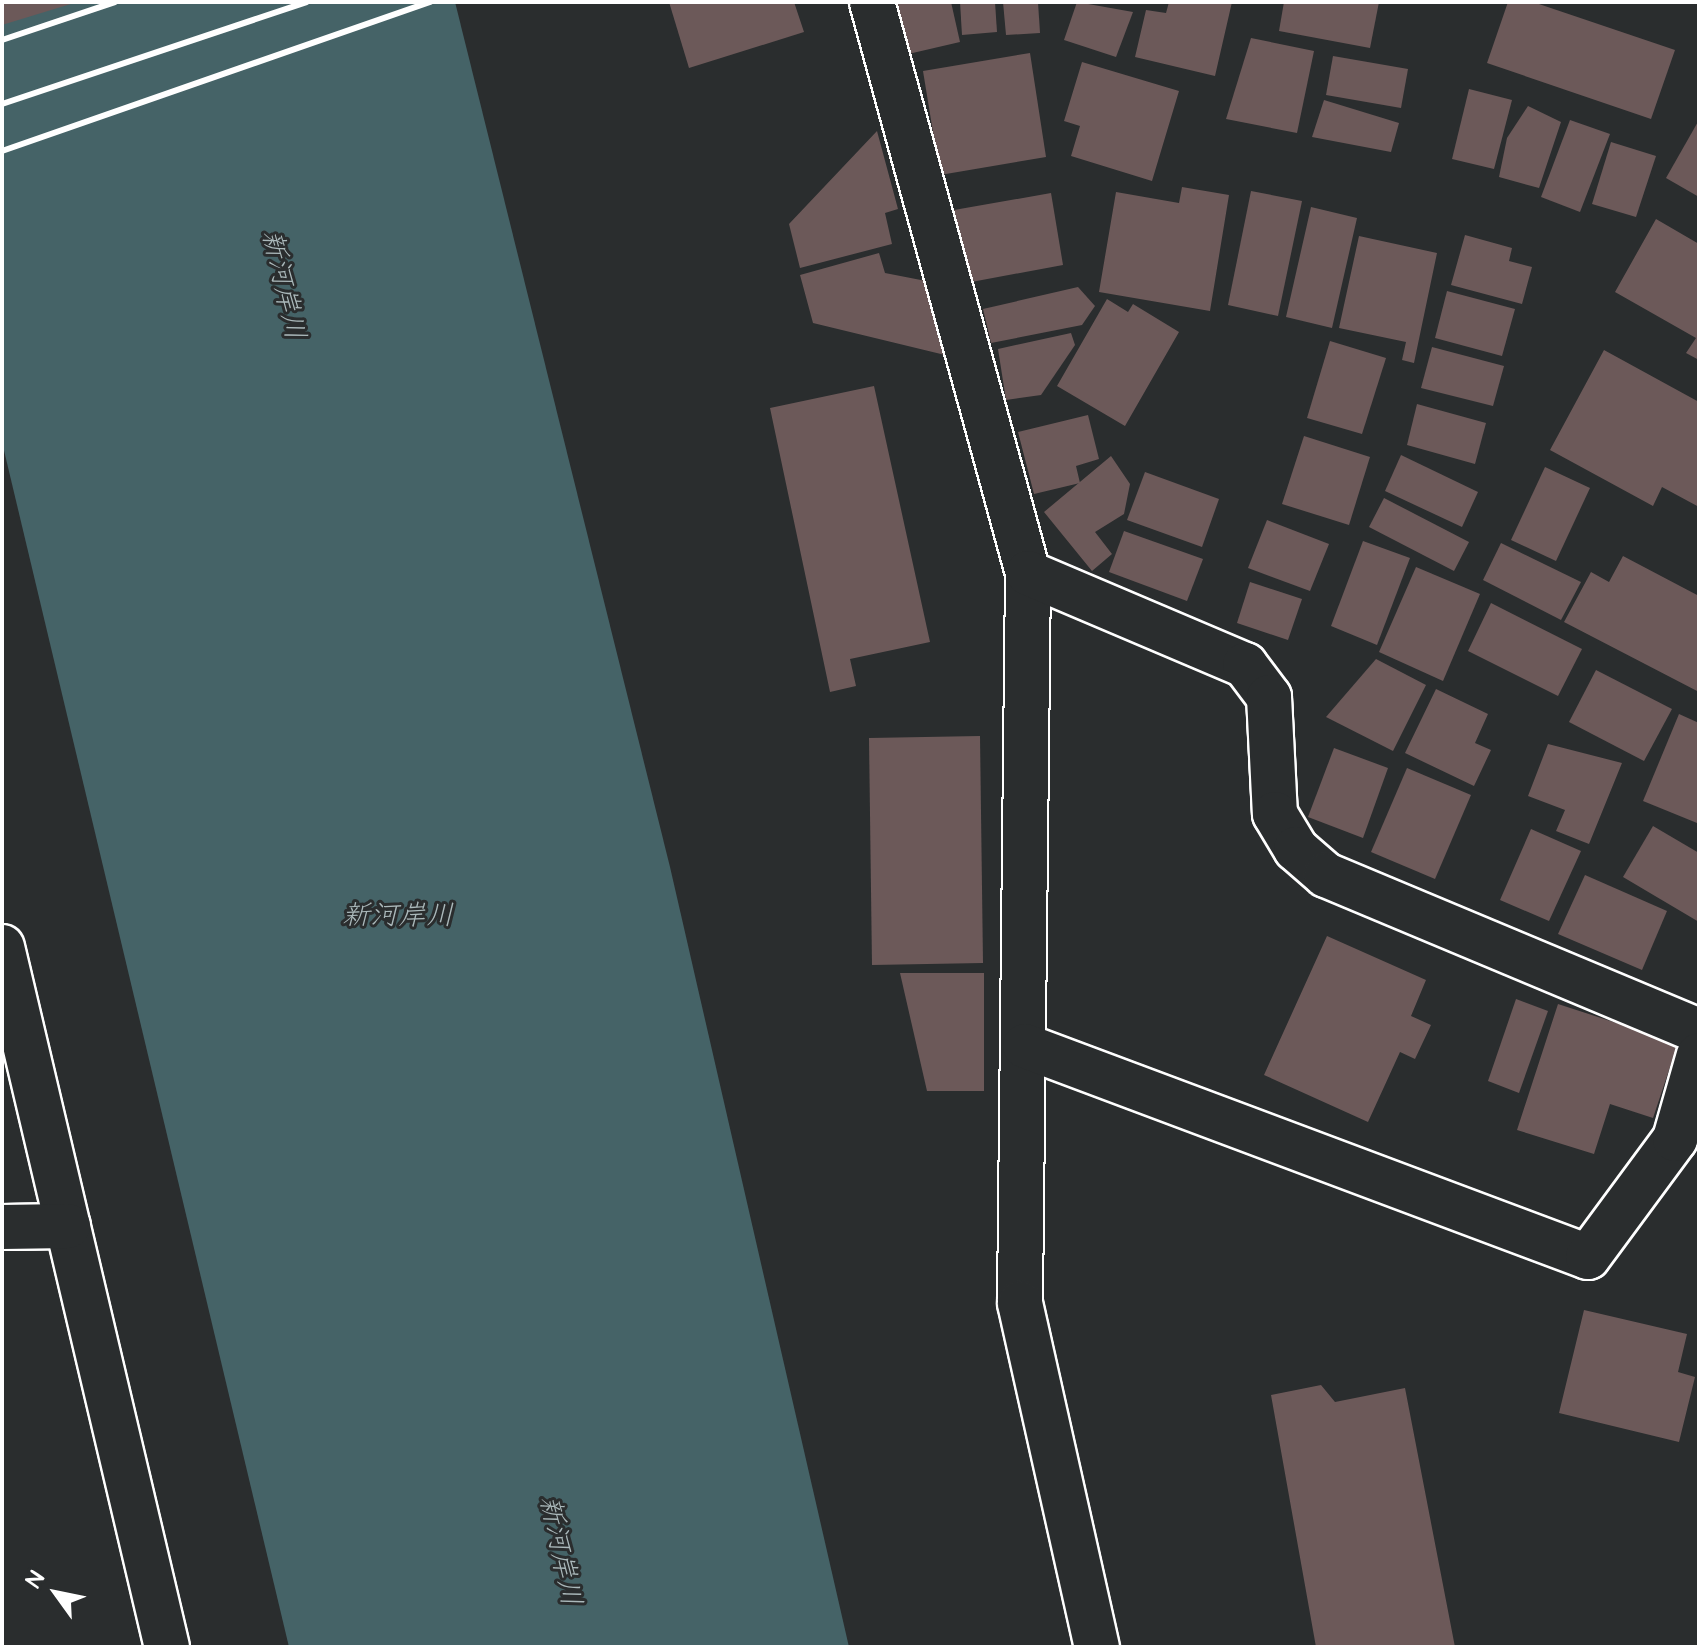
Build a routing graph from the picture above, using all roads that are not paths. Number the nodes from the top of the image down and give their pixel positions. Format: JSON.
{"nodes":[{"id":1,"x":872,"y":2,"type":"edge"},
{"id":2,"x":1028,"y":573,"type":"junction"},
{"id":3,"x":2,"y":947,"type":"edge"},
{"id":4,"x":1699,"y":1031,"type":"edge"},
{"id":5,"x":1025,"y":1046,"type":"junction"},
{"id":6,"x":1699,"y":1055,"type":"edge"},
{"id":7,"x":68,"y":1226,"type":"junction"},
{"id":8,"x":2,"y":1227,"type":"edge"},
{"id":9,"x":167,"y":1647,"type":"edge"},
{"id":10,"x":1097,"y":1647,"type":"edge"}],
"edges":[{"from":1,"to":2,"type":"street"},
{"from":2,"to":4,"type":"street"},
{"from":2,"to":5,"type":"street"},
{"from":3,"to":7,"type":"street"},
{"from":5,"to":6,"type":"street"},
{"from":5,"to":10,"type":"street"},
{"from":7,"to":8,"type":"street"},
{"from":7,"to":9,"type":"street"}]}
